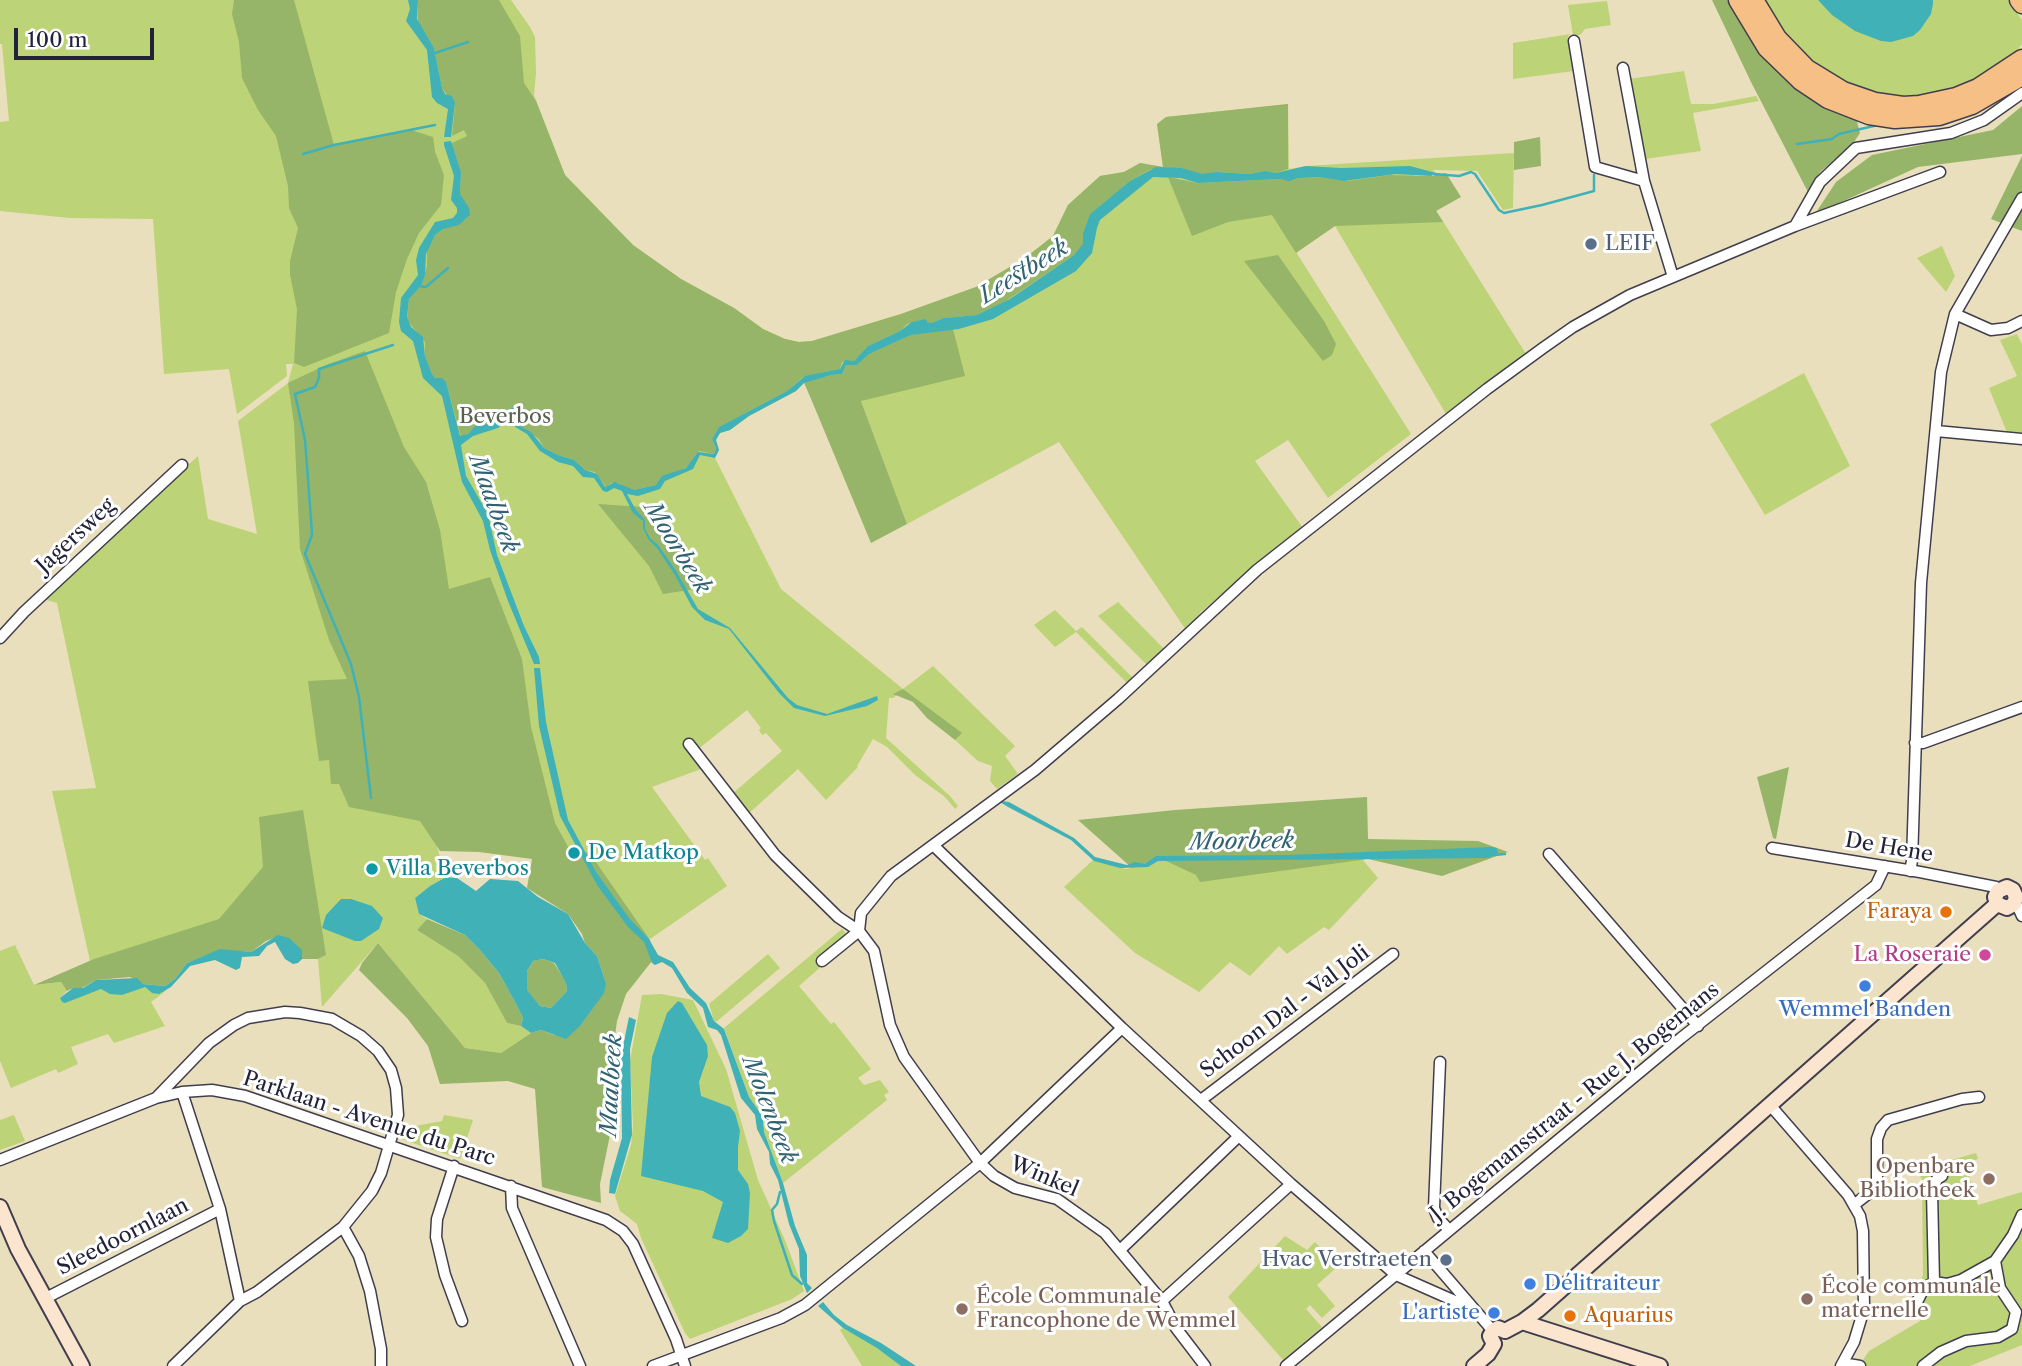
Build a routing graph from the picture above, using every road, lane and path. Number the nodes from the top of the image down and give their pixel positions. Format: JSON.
{"nodes":[{"id":1,"x":1738,"y":0,"type":"edge"},
{"id":2,"x":1754,"y":0,"type":"edge"},
{"id":3,"x":1574,"y":41,"type":"dead end"},
{"id":4,"x":2022,"y":59,"type":"edge"},
{"id":5,"x":1623,"y":68,"type":"dead end"},
{"id":6,"x":2022,"y":76,"type":"edge"},
{"id":7,"x":2022,"y":93,"type":"edge"},
{"id":8,"x":1940,"y":172,"type":"dead end"},
{"id":9,"x":1644,"y":181,"type":"junction"},
{"id":10,"x":2022,"y":198,"type":"edge"},
{"id":11,"x":1795,"y":226,"type":"junction"},
{"id":12,"x":1673,"y":276,"type":"junction"},
{"id":13,"x":1955,"y":314,"type":"junction"},
{"id":14,"x":2022,"y":321,"type":"edge"},
{"id":15,"x":1936,"y":431,"type":"junction"},
{"id":16,"x":2022,"y":439,"type":"edge"},
{"id":17,"x":182,"y":465,"type":"dead end"},
{"id":18,"x":0,"y":638,"type":"edge"},
{"id":19,"x":2022,"y":707,"type":"edge"},
{"id":20,"x":1915,"y":743,"type":"junction"},
{"id":21,"x":689,"y":744,"type":"dead end"},
{"id":22,"x":933,"y":845,"type":"junction"},
{"id":23,"x":1772,"y":848,"type":"dead end"},
{"id":24,"x":1549,"y":854,"type":"dead end"},
{"id":25,"x":1885,"y":866,"type":"junction"},
{"id":26,"x":1910,"y":871,"type":"junction"},
{"id":27,"x":1998,"y":897,"type":"junction"},
{"id":28,"x":2018,"y":898,"type":"edge"},
{"id":29,"x":859,"y":931,"type":"junction"},
{"id":30,"x":1393,"y":954,"type":"dead end"},
{"id":31,"x":822,"y":961,"type":"dead end"},
{"id":32,"x":1698,"y":1026,"type":"junction"},
{"id":33,"x":1122,"y":1028,"type":"junction"},
{"id":34,"x":1440,"y":1062,"type":"dead end"},
{"id":35,"x":182,"y":1091,"type":"junction"},
{"id":36,"x":1979,"y":1097,"type":"dead end"},
{"id":37,"x":156,"y":1098,"type":"junction"},
{"id":38,"x":1201,"y":1100,"type":"junction"},
{"id":39,"x":1770,"y":1105,"type":"junction"},
{"id":40,"x":1238,"y":1136,"type":"junction"},
{"id":41,"x":391,"y":1145,"type":"junction"},
{"id":42,"x":0,"y":1160,"type":"edge"},
{"id":43,"x":980,"y":1163,"type":"junction"},
{"id":44,"x":454,"y":1166,"type":"junction"},
{"id":45,"x":1942,"y":1176,"type":"dead end"},
{"id":46,"x":1290,"y":1184,"type":"junction"},
{"id":47,"x":511,"y":1186,"type":"junction"},
{"id":48,"x":1855,"y":1204,"type":"junction"},
{"id":49,"x":0,"y":1207,"type":"edge"},
{"id":50,"x":220,"y":1209,"type":"junction"},
{"id":51,"x":2022,"y":1215,"type":"edge"},
{"id":52,"x":343,"y":1227,"type":"junction"},
{"id":53,"x":1449,"y":1230,"type":"junction"},
{"id":54,"x":1120,"y":1250,"type":"junction"},
{"id":55,"x":1424,"y":1251,"type":"junction"},
{"id":56,"x":1995,"y":1261,"type":"junction"},
{"id":57,"x":1396,"y":1275,"type":"junction"},
{"id":58,"x":1934,"y":1282,"type":"junction"},
{"id":59,"x":44,"y":1299,"type":"junction"},
{"id":60,"x":240,"y":1301,"type":"junction"},
{"id":61,"x":1162,"y":1301,"type":"junction"},
{"id":62,"x":1917,"y":1302,"type":"dead end"},
{"id":63,"x":1473,"y":1309,"type":"junction"},
{"id":64,"x":462,"y":1321,"type":"dead end"},
{"id":65,"x":1522,"y":1322,"type":"junction"},
{"id":66,"x":1497,"y":1335,"type":"junction"},
{"id":67,"x":684,"y":1361,"type":"edge"},
{"id":68,"x":1844,"y":1365,"type":"edge"},
{"id":69,"x":82,"y":1366,"type":"edge"},
{"id":70,"x":173,"y":1366,"type":"edge"},
{"id":71,"x":381,"y":1366,"type":"edge"},
{"id":72,"x":580,"y":1366,"type":"edge"},
{"id":73,"x":653,"y":1366,"type":"edge"},
{"id":74,"x":1205,"y":1366,"type":"edge"},
{"id":75,"x":1286,"y":1366,"type":"edge"},
{"id":76,"x":1474,"y":1366,"type":"edge"},
{"id":77,"x":1660,"y":1366,"type":"edge"},
{"id":78,"x":1860,"y":1366,"type":"edge"},
{"id":79,"x":1923,"y":1366,"type":"edge"}],
"edges":[{"from":1,"to":6,"type":"highway"},
{"from":2,"to":4,"type":"highway"},
{"from":3,"to":9,"type":"street"},
{"from":5,"to":9,"type":"street"},
{"from":7,"to":11,"type":"street"},
{"from":8,"to":11,"type":"street"},
{"from":9,"to":12,"type":"street"},
{"from":10,"to":13,"type":"street"},
{"from":11,"to":12,"type":"street"},
{"from":12,"to":22,"type":"street"},
{"from":13,"to":14,"type":"street"},
{"from":13,"to":15,"type":"street"},
{"from":15,"to":16,"type":"street"},
{"from":15,"to":20,"type":"street"},
{"from":17,"to":18,"type":"street","name":"Jagersweg"},
{"from":19,"to":20,"type":"street"},
{"from":20,"to":26,"type":"street"},
{"from":21,"to":29,"type":"street"},
{"from":22,"to":29,"type":"street"},
{"from":22,"to":33,"type":"street"},
{"from":23,"to":25,"type":"street","name":"De Hene"},
{"from":24,"to":32,"type":"street"},
{"from":25,"to":26,"type":"street","name":"De Hene"},
{"from":25,"to":32,"type":"street","name":"J. Bogemansstraat - Rue J. Bogemans"},
{"from":26,"to":27,"type":"street","name":"De Hene"},
{"from":27,"to":28,"type":"street"},
{"from":27,"to":39,"type":"street"},
{"from":29,"to":31,"type":"street"},
{"from":29,"to":43,"type":"street","name":"Winkel"},
{"from":30,"to":38,"type":"street","name":"Schoon Dal - Val Joli"},
{"from":32,"to":53,"type":"street","name":"J. Bogemansstraat - Rue J. Bogemans"},
{"from":33,"to":38,"type":"street"},
{"from":33,"to":43,"type":"street"},
{"from":34,"to":53,"type":"street"},
{"from":35,"to":37,"type":"street","name":"Parklaan - Avenue du Parc"},
{"from":35,"to":41,"type":"street","name":"Parklaan - Avenue du Parc"},
{"from":35,"to":50,"type":"street"},
{"from":36,"to":48,"type":"street"},
{"from":37,"to":41,"type":"street"},
{"from":37,"to":42,"type":"street","name":"Parklaan - Avenue du Parc"},
{"from":38,"to":40,"type":"street"},
{"from":39,"to":48,"type":"street"},
{"from":39,"to":65,"type":"street"},
{"from":40,"to":46,"type":"street"},
{"from":40,"to":54,"type":"street"},
{"from":41,"to":44,"type":"street","name":"Parklaan - Avenue du Parc"},
{"from":41,"to":52,"type":"street"},
{"from":43,"to":54,"type":"street","name":"Winkel"},
{"from":43,"to":67,"type":"street"},
{"from":44,"to":47,"type":"street","name":"Parklaan - Avenue du Parc"},
{"from":44,"to":64,"type":"street"},
{"from":45,"to":58,"type":"street"},
{"from":46,"to":57,"type":"street"},
{"from":46,"to":61,"type":"street"},
{"from":47,"to":67,"type":"street","name":"Parklaan - Avenue du Parc"},
{"from":47,"to":72,"type":"street"},
{"from":48,"to":68,"type":"street"},
{"from":49,"to":59,"type":"street"},
{"from":50,"to":59,"type":"street","name":"Sleedoornlaan"},
{"from":50,"to":60,"type":"street"},
{"from":51,"to":56,"type":"street"},
{"from":52,"to":60,"type":"street"},
{"from":52,"to":71,"type":"street"},
{"from":53,"to":55,"type":"street","name":"J. Bogemansstraat - Rue J. Bogemans"},
{"from":54,"to":61,"type":"street","name":"Winkel"},
{"from":55,"to":57,"type":"street","name":"J. Bogemansstraat - Rue J. Bogemans"},
{"from":55,"to":63,"type":"street"},
{"from":56,"to":58,"type":"street"},
{"from":56,"to":79,"type":"street"},
{"from":57,"to":63,"type":"street"},
{"from":57,"to":75,"type":"street","name":"J. Bogemansstraat - Rue J. Bogemans"},
{"from":58,"to":62,"type":"street"},
{"from":59,"to":69,"type":"street"},
{"from":60,"to":70,"type":"street"},
{"from":61,"to":74,"type":"street","name":"Winkel"},
{"from":63,"to":66,"type":"street"},
{"from":65,"to":66,"type":"street"},
{"from":65,"to":77,"type":"street"},
{"from":66,"to":76,"type":"street"},
{"from":67,"to":73,"type":"street"},
{"from":68,"to":78,"type":"street"}]}
